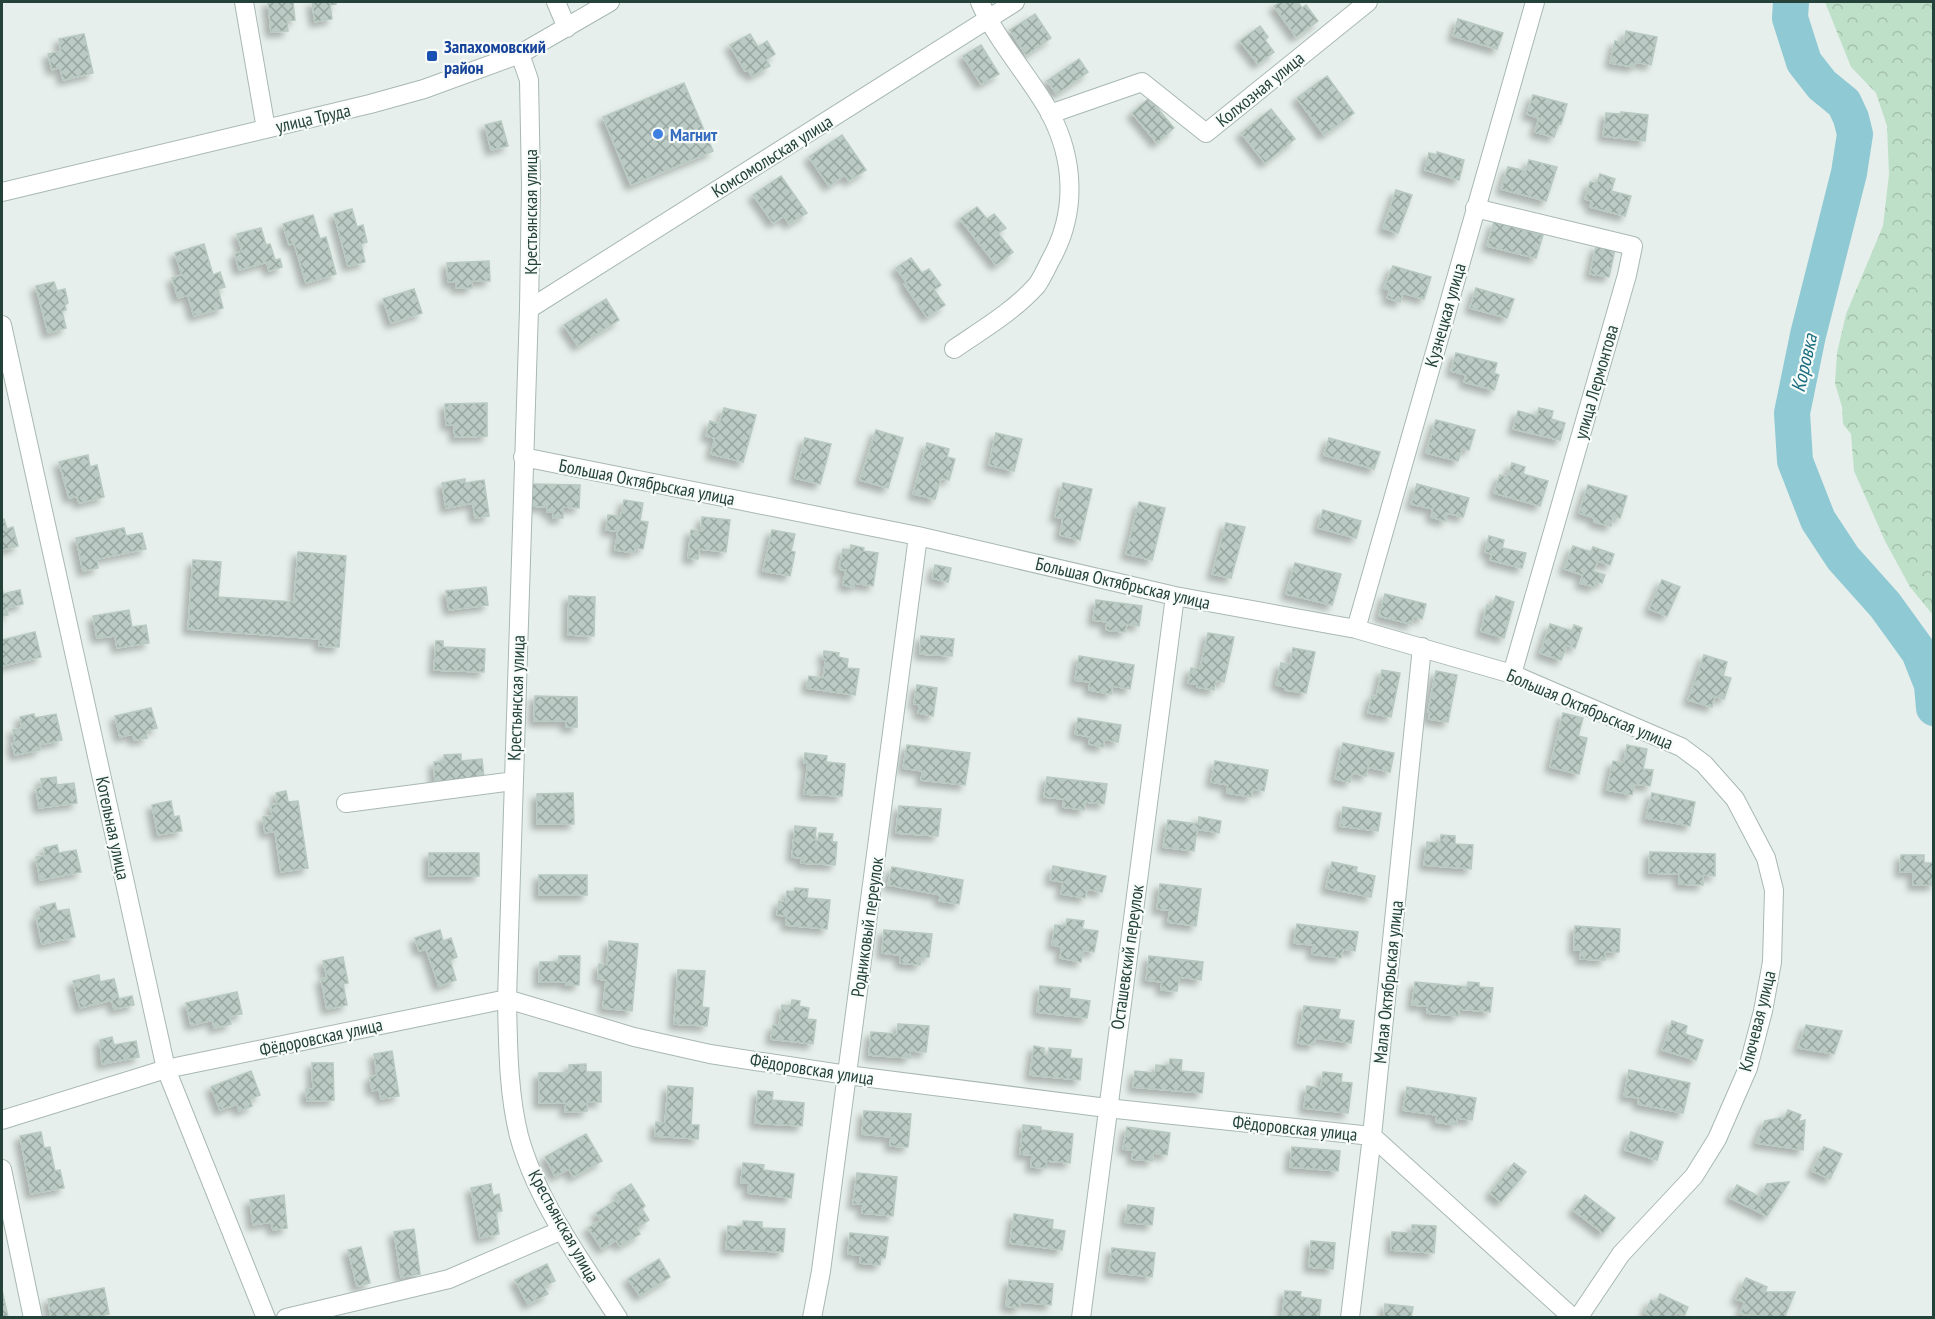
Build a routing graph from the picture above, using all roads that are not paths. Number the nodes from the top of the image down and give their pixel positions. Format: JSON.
{"nodes":[{"id":1,"x":244,"y":2,"type":"edge"},
{"id":2,"x":556,"y":2,"type":"edge"},
{"id":3,"x":610,"y":2,"type":"edge"},
{"id":4,"x":980,"y":2,"type":"edge"},
{"id":5,"x":1015,"y":2,"type":"edge"},
{"id":6,"x":1368,"y":2,"type":"edge"},
{"id":7,"x":1535,"y":2,"type":"edge"},
{"id":8,"x":988,"y":20,"type":"junction"},
{"id":9,"x":567,"y":27,"type":"junction"},
{"id":10,"x":519,"y":54,"type":"junction"},
{"id":11,"x":1050,"y":114,"type":"junction"},
{"id":12,"x":266,"y":129,"type":"junction"},
{"id":13,"x":2,"y":192,"type":"edge"},
{"id":14,"x":1475,"y":208,"type":"junction"},
{"id":15,"x":529,"y":309,"type":"junction"},
{"id":16,"x":2,"y":326,"type":"edge"},
{"id":17,"x":954,"y":349,"type":"dead end"},
{"id":18,"x":523,"y":457,"type":"junction"},
{"id":19,"x":918,"y":536,"type":"junction"},
{"id":20,"x":1175,"y":596,"type":"junction"},
{"id":21,"x":1356,"y":628,"type":"junction"},
{"id":22,"x":1422,"y":647,"type":"junction"},
{"id":23,"x":1512,"y":674,"type":"junction"},
{"id":24,"x":1704,"y":764,"type":"joint"},
{"id":25,"x":514,"y":781,"type":"junction"},
{"id":26,"x":346,"y":803,"type":"dead end"},
{"id":27,"x":507,"y":999,"type":"junction"},
{"id":28,"x":166,"y":1069,"type":"junction"},
{"id":29,"x":847,"y":1076,"type":"junction"},
{"id":30,"x":1107,"y":1108,"type":"junction"},
{"id":31,"x":2,"y":1120,"type":"edge"},
{"id":32,"x":1372,"y":1136,"type":"junction"},
{"id":33,"x":2,"y":1169,"type":"edge"},
{"id":34,"x":562,"y":1230,"type":"junction"},
{"id":35,"x":9,"y":1244,"type":"edge"},
{"id":36,"x":33,"y":1317,"type":"edge"},
{"id":37,"x":266,"y":1317,"type":"edge"},
{"id":38,"x":286,"y":1317,"type":"edge"},
{"id":39,"x":618,"y":1317,"type":"edge"},
{"id":40,"x":812,"y":1317,"type":"edge"},
{"id":41,"x":1081,"y":1317,"type":"edge"},
{"id":42,"x":1350,"y":1317,"type":"edge"},
{"id":43,"x":1573,"y":1317,"type":"edge"},
{"id":44,"x":1578,"y":1317,"type":"edge"}],
"edges":[{"from":1,"to":12,"type":"street"},
{"from":2,"to":9,"type":"street"},
{"from":3,"to":9,"type":"street","name":"улица Труда"},
{"from":4,"to":8,"type":"street"},
{"from":5,"to":8,"type":"street","name":"Комсомольская улица"},
{"from":6,"to":11,"type":"street","name":"Колхозная улица"},
{"from":7,"to":14,"type":"street","name":"Кузнецкая улица"},
{"from":8,"to":11,"type":"street"},
{"from":8,"to":15,"type":"street","name":"Комсомольская улица"},
{"from":9,"to":10,"type":"street","name":"улица Труда"},
{"from":10,"to":12,"type":"street","name":"улица Труда"},
{"from":10,"to":15,"type":"street","name":"Крестьянская улица"},
{"from":11,"to":17,"type":"street"},
{"from":12,"to":13,"type":"street","name":"улица Труда"},
{"from":14,"to":21,"type":"street","name":"Кузнецкая улица"},
{"from":14,"to":23,"type":"street","name":"улица Лермонтова"},
{"from":15,"to":18,"type":"street","name":"Крестьянская улица"},
{"from":16,"to":28,"type":"street","name":"Котельная улица"},
{"from":18,"to":19,"type":"street","name":"Большая Октябрьская улица"},
{"from":18,"to":25,"type":"street","name":"Крестьянская улица"},
{"from":19,"to":20,"type":"street","name":"Большая Октябрьская улица"},
{"from":19,"to":29,"type":"street","name":"Родниковый переулок"},
{"from":20,"to":21,"type":"street","name":"Большая Октябрьская улица"},
{"from":20,"to":30,"type":"street","name":"Осташевский переулок"},
{"from":21,"to":22,"type":"street","name":"Большая Октябрьская улица"},
{"from":22,"to":23,"type":"street","name":"Большая Октябрьская улица"},
{"from":22,"to":32,"type":"street","name":"Малая Октябрьская улица"},
{"from":23,"to":24,"type":"street","name":"Большая Октябрьская улица"},
{"from":24,"to":44,"type":"street","name":"Ключевая улица"},
{"from":25,"to":26,"type":"street"},
{"from":25,"to":27,"type":"street","name":"Крестьянская улица"},
{"from":27,"to":28,"type":"street","name":"Фёдоровская улица"},
{"from":27,"to":29,"type":"street","name":"Фёдоровская улица"},
{"from":27,"to":34,"type":"street","name":"Крестьянская улица"},
{"from":28,"to":31,"type":"street","name":"Фёдоровская улица"},
{"from":28,"to":37,"type":"street","name":"Котельная улица"},
{"from":29,"to":30,"type":"street","name":"Фёдоровская улица"},
{"from":29,"to":40,"type":"street","name":"Родниковый переулок"},
{"from":30,"to":32,"type":"street","name":"Фёдоровская улица"},
{"from":30,"to":41,"type":"street","name":"Осташевский переулок"},
{"from":32,"to":42,"type":"street","name":"Малая Октябрьская улица"},
{"from":32,"to":43,"type":"street","name":"Фёдоровская улица"},
{"from":33,"to":35,"type":"street"},
{"from":34,"to":38,"type":"street"},
{"from":34,"to":39,"type":"street","name":"Крестьянская улица"},
{"from":35,"to":36,"type":"street"}]}
